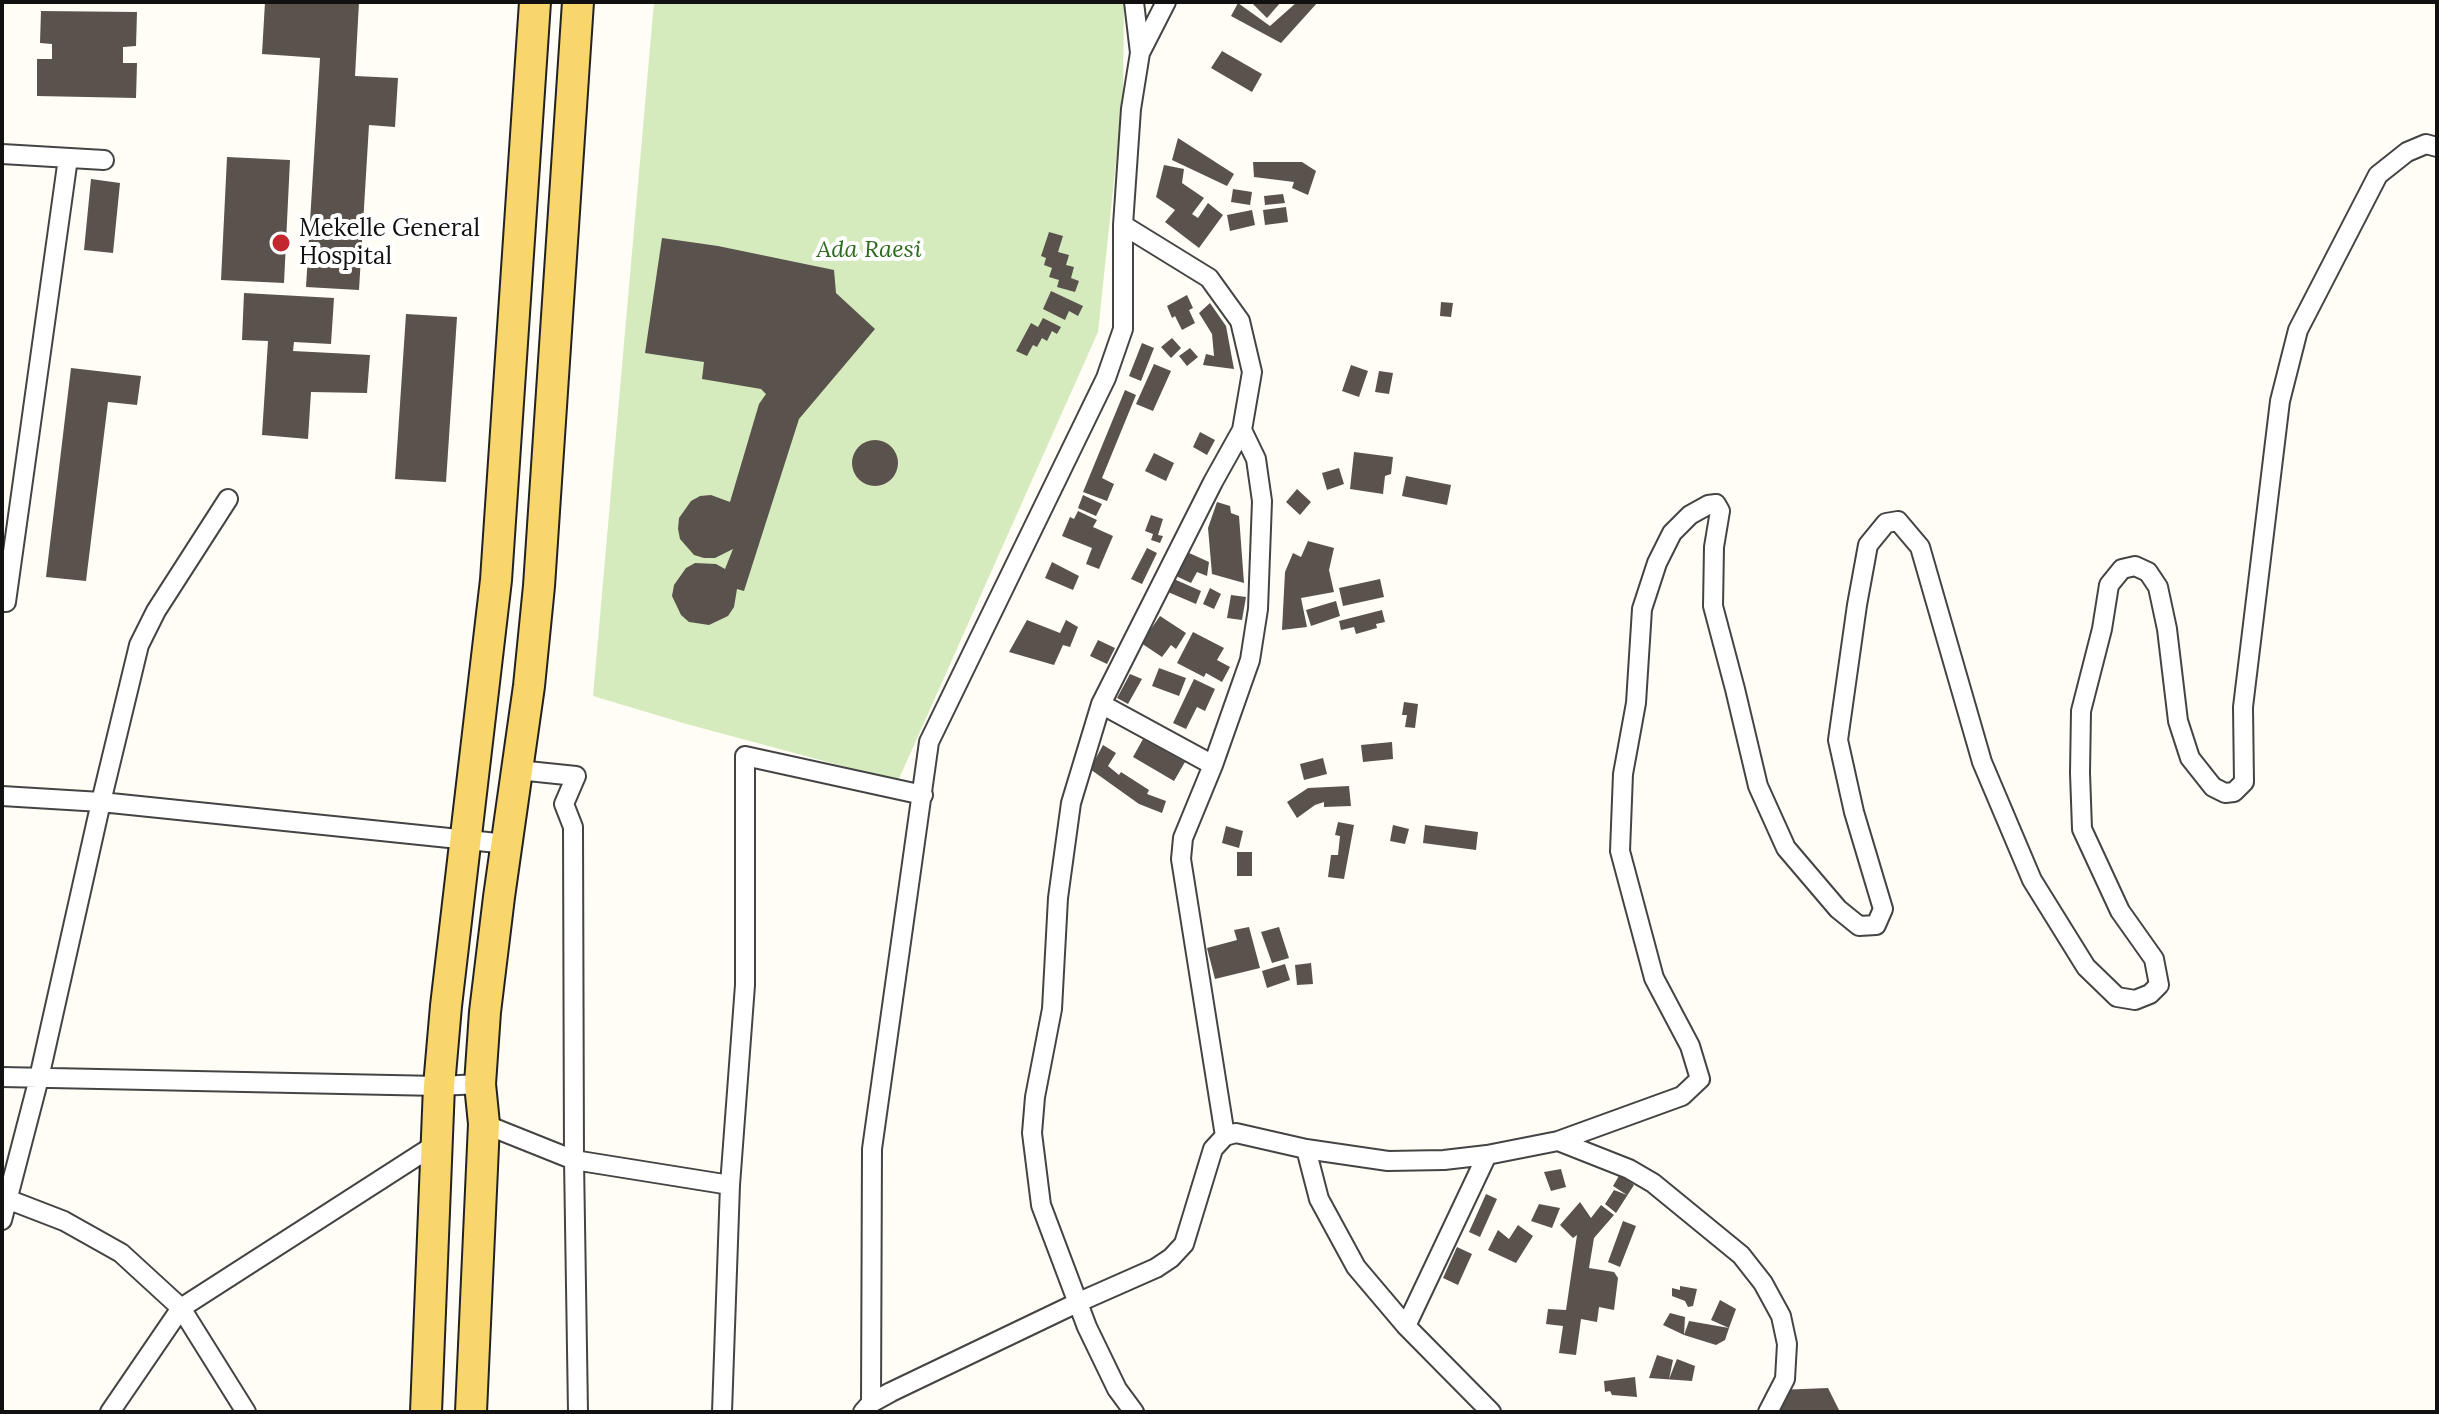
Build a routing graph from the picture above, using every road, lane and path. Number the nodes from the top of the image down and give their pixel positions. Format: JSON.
{"nodes":[{"id":1,"x":535,"y":2,"type":"edge"},
{"id":2,"x":578,"y":2,"type":"edge"},
{"id":3,"x":1134,"y":2,"type":"edge"},
{"id":4,"x":1166,"y":2,"type":"edge"},
{"id":5,"x":1140,"y":53,"type":"junction"},
{"id":6,"x":2437,"y":147,"type":"edge"},
{"id":7,"x":2,"y":154,"type":"edge"},
{"id":8,"x":68,"y":158,"type":"junction"},
{"id":9,"x":104,"y":160,"type":"dead end"},
{"id":10,"x":1123,"y":225,"type":"junction"},
{"id":11,"x":1242,"y":430,"type":"junction"},
{"id":12,"x":228,"y":499,"type":"dead end"},
{"id":13,"x":6,"y":602,"type":"dead end"},
{"id":14,"x":483,"y":680,"type":"junction"},
{"id":15,"x":529,"y":686,"type":"junction"},
{"id":16,"x":1101,"y":704,"type":"junction"},
{"id":17,"x":1213,"y":765,"type":"junction"},
{"id":18,"x":518,"y":770,"type":"junction"},
{"id":19,"x":923,"y":795,"type":"junction"},
{"id":20,"x":2,"y":796,"type":"edge"},
{"id":21,"x":101,"y":802,"type":"junction"},
{"id":22,"x":465,"y":841,"type":"junction"},
{"id":23,"x":507,"y":844,"type":"junction"},
{"id":24,"x":2,"y":1077,"type":"edge"},
{"id":25,"x":39,"y":1078,"type":"junction"},
{"id":26,"x":480,"y":1084,"type":"junction"},
{"id":27,"x":439,"y":1086,"type":"junction"},
{"id":28,"x":484,"y":1124,"type":"junction"},
{"id":29,"x":1225,"y":1136,"type":"junction"},
{"id":30,"x":1558,"y":1141,"type":"junction"},
{"id":31,"x":436,"y":1144,"type":"junction"},
{"id":32,"x":1306,"y":1149,"type":"junction"},
{"id":33,"x":1487,"y":1155,"type":"junction"},
{"id":34,"x":574,"y":1160,"type":"junction"},
{"id":35,"x":730,"y":1185,"type":"junction"},
{"id":36,"x":7,"y":1199,"type":"junction"},
{"id":37,"x":2,"y":1220,"type":"edge"},
{"id":38,"x":1079,"y":1302,"type":"junction"},
{"id":39,"x":181,"y":1308,"type":"junction"},
{"id":40,"x":1406,"y":1326,"type":"junction"},
{"id":41,"x":867,"y":1407,"type":"edge"},
{"id":42,"x":110,"y":1412,"type":"edge"},
{"id":43,"x":246,"y":1412,"type":"edge"},
{"id":44,"x":426,"y":1412,"type":"edge"},
{"id":45,"x":471,"y":1412,"type":"edge"},
{"id":46,"x":578,"y":1412,"type":"edge"},
{"id":47,"x":722,"y":1412,"type":"edge"},
{"id":48,"x":1134,"y":1412,"type":"edge"},
{"id":49,"x":1491,"y":1412,"type":"edge"},
{"id":50,"x":1768,"y":1412,"type":"edge"}],
"edges":[{"from":1,"to":14,"type":"main road"},
{"from":2,"to":15,"type":"main road"},
{"from":3,"to":5,"type":"street"},
{"from":4,"to":5,"type":"street"},
{"from":5,"to":10,"type":"street"},
{"from":6,"to":30,"type":"street"},
{"from":7,"to":8,"type":"street"},
{"from":8,"to":9,"type":"street"},
{"from":8,"to":13,"type":"street"},
{"from":10,"to":11,"type":"street"},
{"from":10,"to":19,"type":"street"},
{"from":11,"to":16,"type":"street"},
{"from":11,"to":17,"type":"street"},
{"from":12,"to":21,"type":"street"},
{"from":14,"to":15,"type":"main road"},
{"from":14,"to":22,"type":"main road"},
{"from":15,"to":18,"type":"main road"},
{"from":16,"to":17,"type":"street"},
{"from":16,"to":38,"type":"street"},
{"from":17,"to":29,"type":"street"},
{"from":18,"to":23,"type":"main road"},
{"from":18,"to":34,"type":"street"},
{"from":19,"to":35,"type":"street"},
{"from":19,"to":41,"type":"street"},
{"from":20,"to":21,"type":"street"},
{"from":21,"to":22,"type":"street"},
{"from":21,"to":25,"type":"street"},
{"from":22,"to":23,"type":"street"},
{"from":22,"to":27,"type":"main road"},
{"from":23,"to":26,"type":"main road"},
{"from":24,"to":25,"type":"street"},
{"from":25,"to":27,"type":"street"},
{"from":25,"to":36,"type":"street"},
{"from":26,"to":27,"type":"street"},
{"from":26,"to":28,"type":"main road"},
{"from":27,"to":31,"type":"main road"},
{"from":28,"to":34,"type":"street"},
{"from":28,"to":45,"type":"main road"},
{"from":29,"to":32,"type":"street"},
{"from":29,"to":38,"type":"street"},
{"from":30,"to":33,"type":"street"},
{"from":30,"to":50,"type":"street"},
{"from":31,"to":39,"type":"street"},
{"from":31,"to":44,"type":"main road"},
{"from":32,"to":33,"type":"street"},
{"from":32,"to":40,"type":"street"},
{"from":33,"to":40,"type":"street"},
{"from":34,"to":35,"type":"street"},
{"from":34,"to":46,"type":"street"},
{"from":35,"to":47,"type":"street"},
{"from":36,"to":37,"type":"street"},
{"from":36,"to":39,"type":"street"},
{"from":38,"to":41,"type":"street"},
{"from":38,"to":48,"type":"street"},
{"from":39,"to":42,"type":"street"},
{"from":39,"to":43,"type":"street"},
{"from":40,"to":49,"type":"street"}]}
